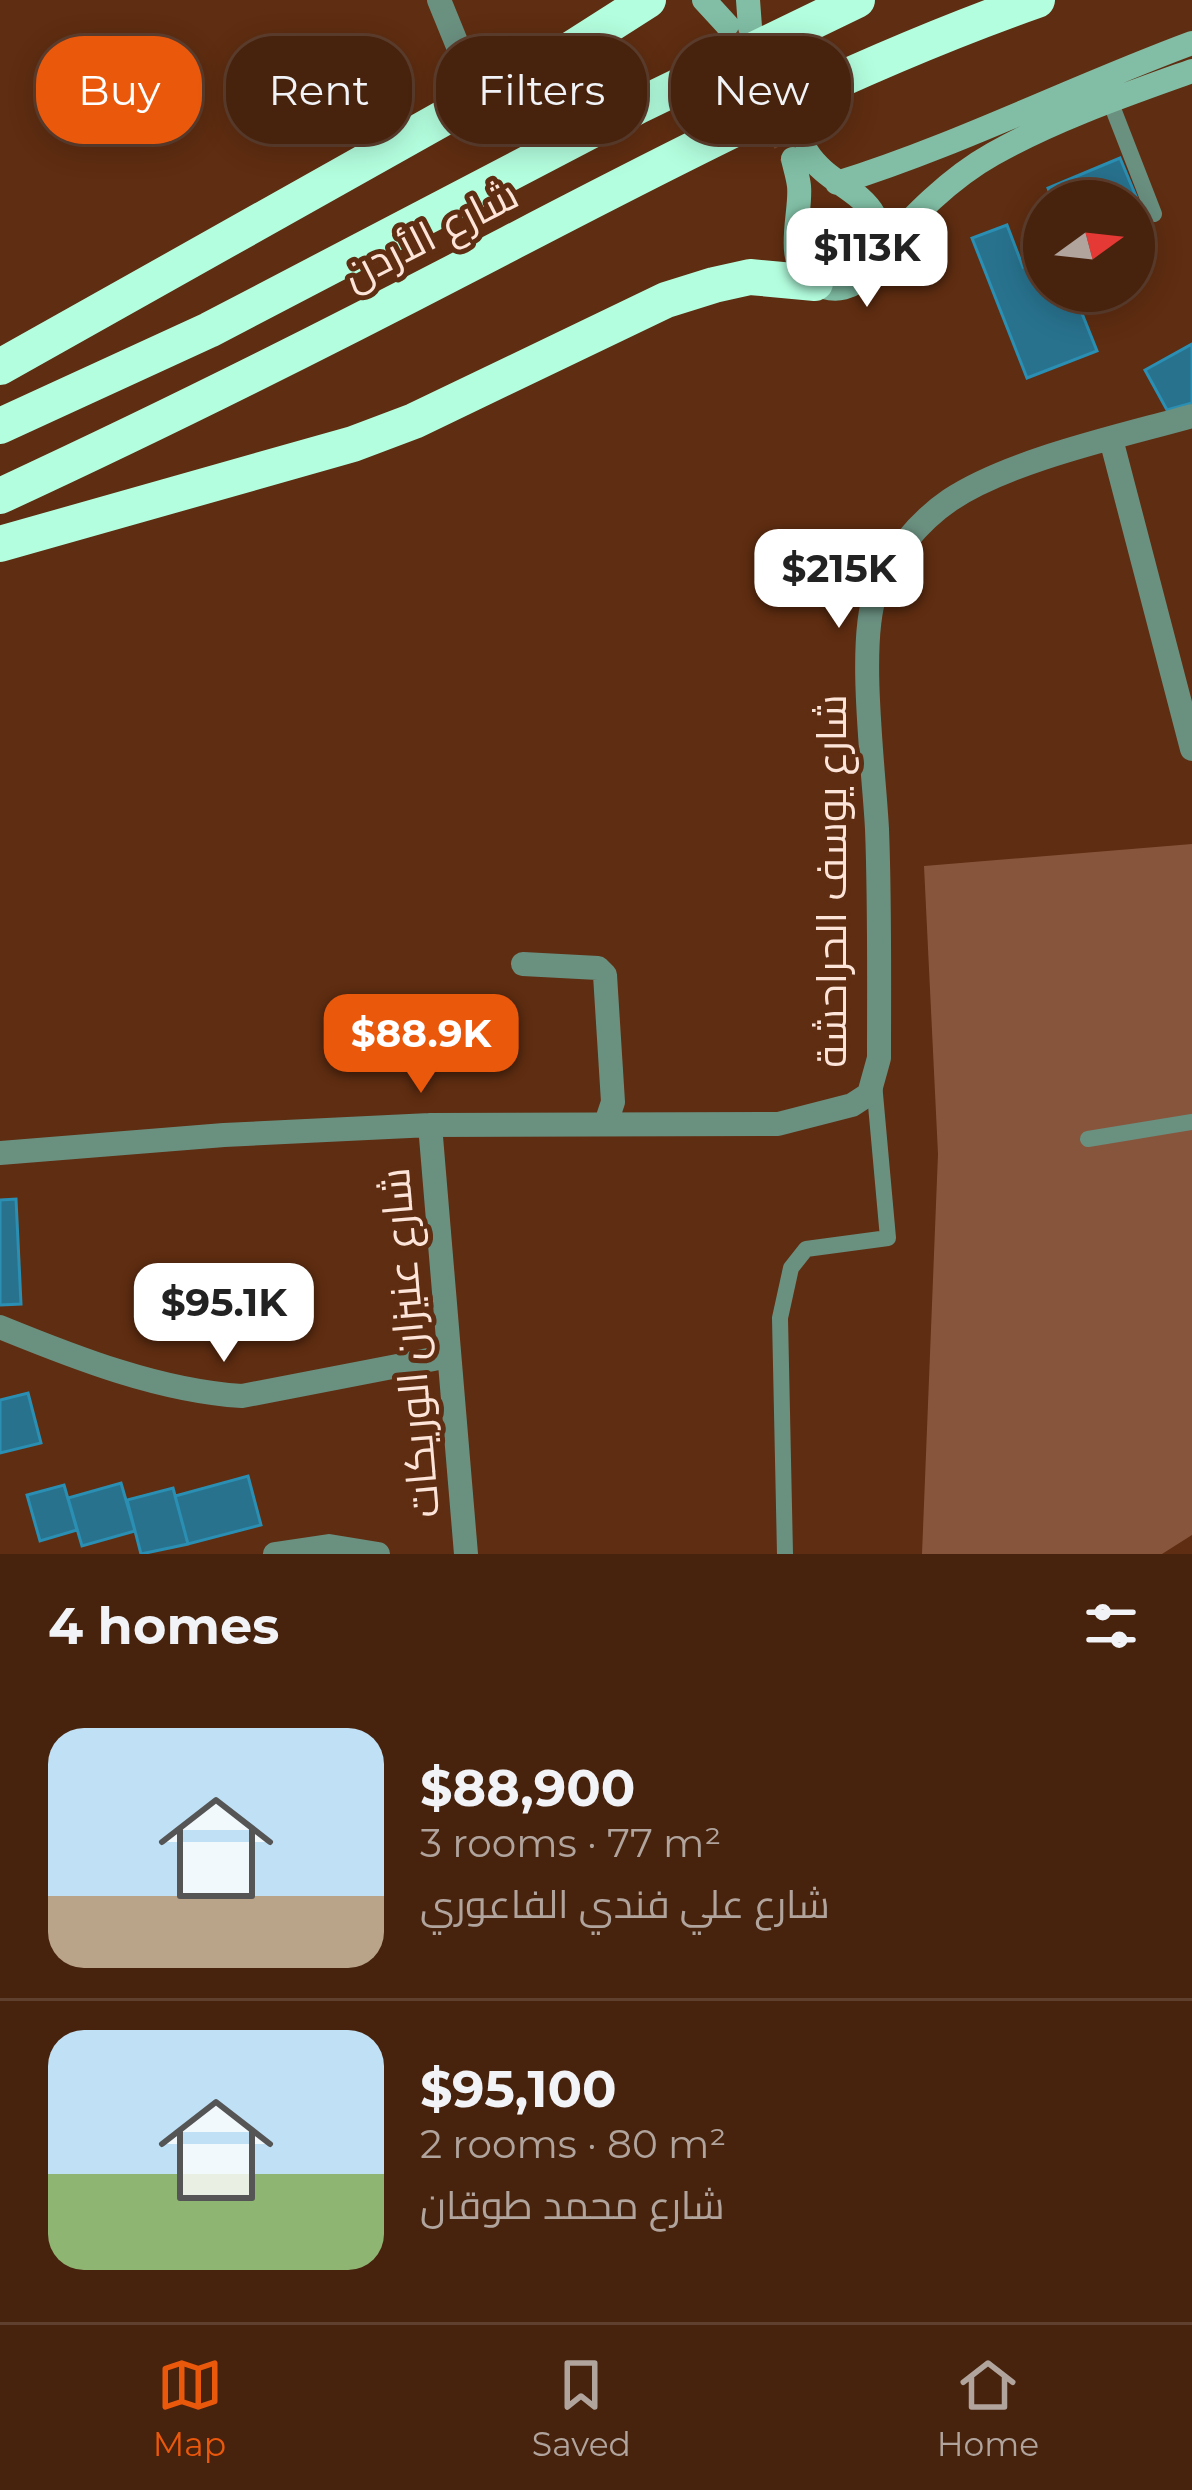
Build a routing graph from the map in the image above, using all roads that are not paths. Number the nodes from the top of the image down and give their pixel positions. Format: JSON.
{"nodes":[{"id":1,"x":440,"y":0,"type":"edge"},
{"id":2,"x":648,"y":0,"type":"edge"},
{"id":3,"x":704,"y":0,"type":"edge"},
{"id":4,"x":748,"y":0,"type":"edge"},
{"id":5,"x":857,"y":0,"type":"edge"},
{"id":6,"x":1037,"y":0,"type":"edge"},
{"id":7,"x":454,"y":36,"type":"edge"},
{"id":8,"x":592,"y":36,"type":"edge"},
{"id":9,"x":1192,"y":43,"type":"edge"},
{"id":10,"x":1192,"y":71,"type":"edge"},
{"id":11,"x":1110,"y":101,"type":"junction"},
{"id":12,"x":436,"y":122,"type":"edge"},
{"id":13,"x":1141,"y":180,"type":"edge"},
{"id":14,"x":837,"y":183,"type":"junction"},
{"id":15,"x":880,"y":253,"type":"junction"},
{"id":16,"x":815,"y":283,"type":"junction"},
{"id":17,"x":0,"y":367,"type":"edge"},
{"id":18,"x":1192,"y":416,"type":"edge"},
{"id":19,"x":0,"y":425,"type":"edge"},
{"id":20,"x":1111,"y":439,"type":"junction"},
{"id":21,"x":0,"y":496,"type":"edge"},
{"id":22,"x":0,"y":544,"type":"edge"},
{"id":23,"x":1192,"y":749,"type":"edge"},
{"id":24,"x":523,"y":964,"type":"dead end"},
{"id":25,"x":874,"y":1082,"type":"junction"},
{"id":26,"x":1192,"y":1122,"type":"edge"},
{"id":27,"x":606,"y":1123,"type":"junction"},
{"id":28,"x":430,"y":1125,"type":"junction"},
{"id":29,"x":1088,"y":1139,"type":"dead end"},
{"id":30,"x":0,"y":1153,"type":"edge"},
{"id":31,"x":0,"y":1327,"type":"edge"},
{"id":32,"x":449,"y":1356,"type":"junction"},
{"id":33,"x":274,"y":1554,"type":"edge"},
{"id":34,"x":378,"y":1554,"type":"edge"},
{"id":35,"x":466,"y":1554,"type":"edge"},
{"id":36,"x":785,"y":1554,"type":"edge"}],
"edges":[{"from":1,"to":7,"type":"street"},
{"from":2,"to":8,"type":"highway"},
{"from":3,"to":4,"type":"street"},
{"from":5,"to":19,"type":"highway","name":"شارع الأردن"},
{"from":6,"to":21,"type":"highway","name":"شارع الأردن"},
{"from":9,"to":14,"type":"street"},
{"from":10,"to":11,"type":"street"},
{"from":11,"to":13,"type":"lane"},
{"from":11,"to":15,"type":"street"},
{"from":12,"to":17,"type":"highway"},
{"from":14,"to":15,"type":"street"},
{"from":14,"to":16,"type":"street"},
{"from":15,"to":16,"type":"street"},
{"from":16,"to":22,"type":"highway"},
{"from":18,"to":20,"type":"street","name":"شارع يوسف الحراحشة"},
{"from":20,"to":23,"type":"street"},
{"from":20,"to":25,"type":"street","name":"شارع يوسف الحراحشة"},
{"from":24,"to":27,"type":"street"},
{"from":25,"to":27,"type":"street","name":"شارع يوسف الحراحشة"},
{"from":25,"to":36,"type":"lane"},
{"from":26,"to":29,"type":"lane"},
{"from":27,"to":28,"type":"street"},
{"from":28,"to":30,"type":"street"},
{"from":28,"to":32,"type":"street","name":"شارع عنيزان الوريكات"},
{"from":31,"to":32,"type":"street"},
{"from":32,"to":35,"type":"street","name":"شارع عنيزان الوريكات"},
{"from":33,"to":34,"type":"street"}]}
